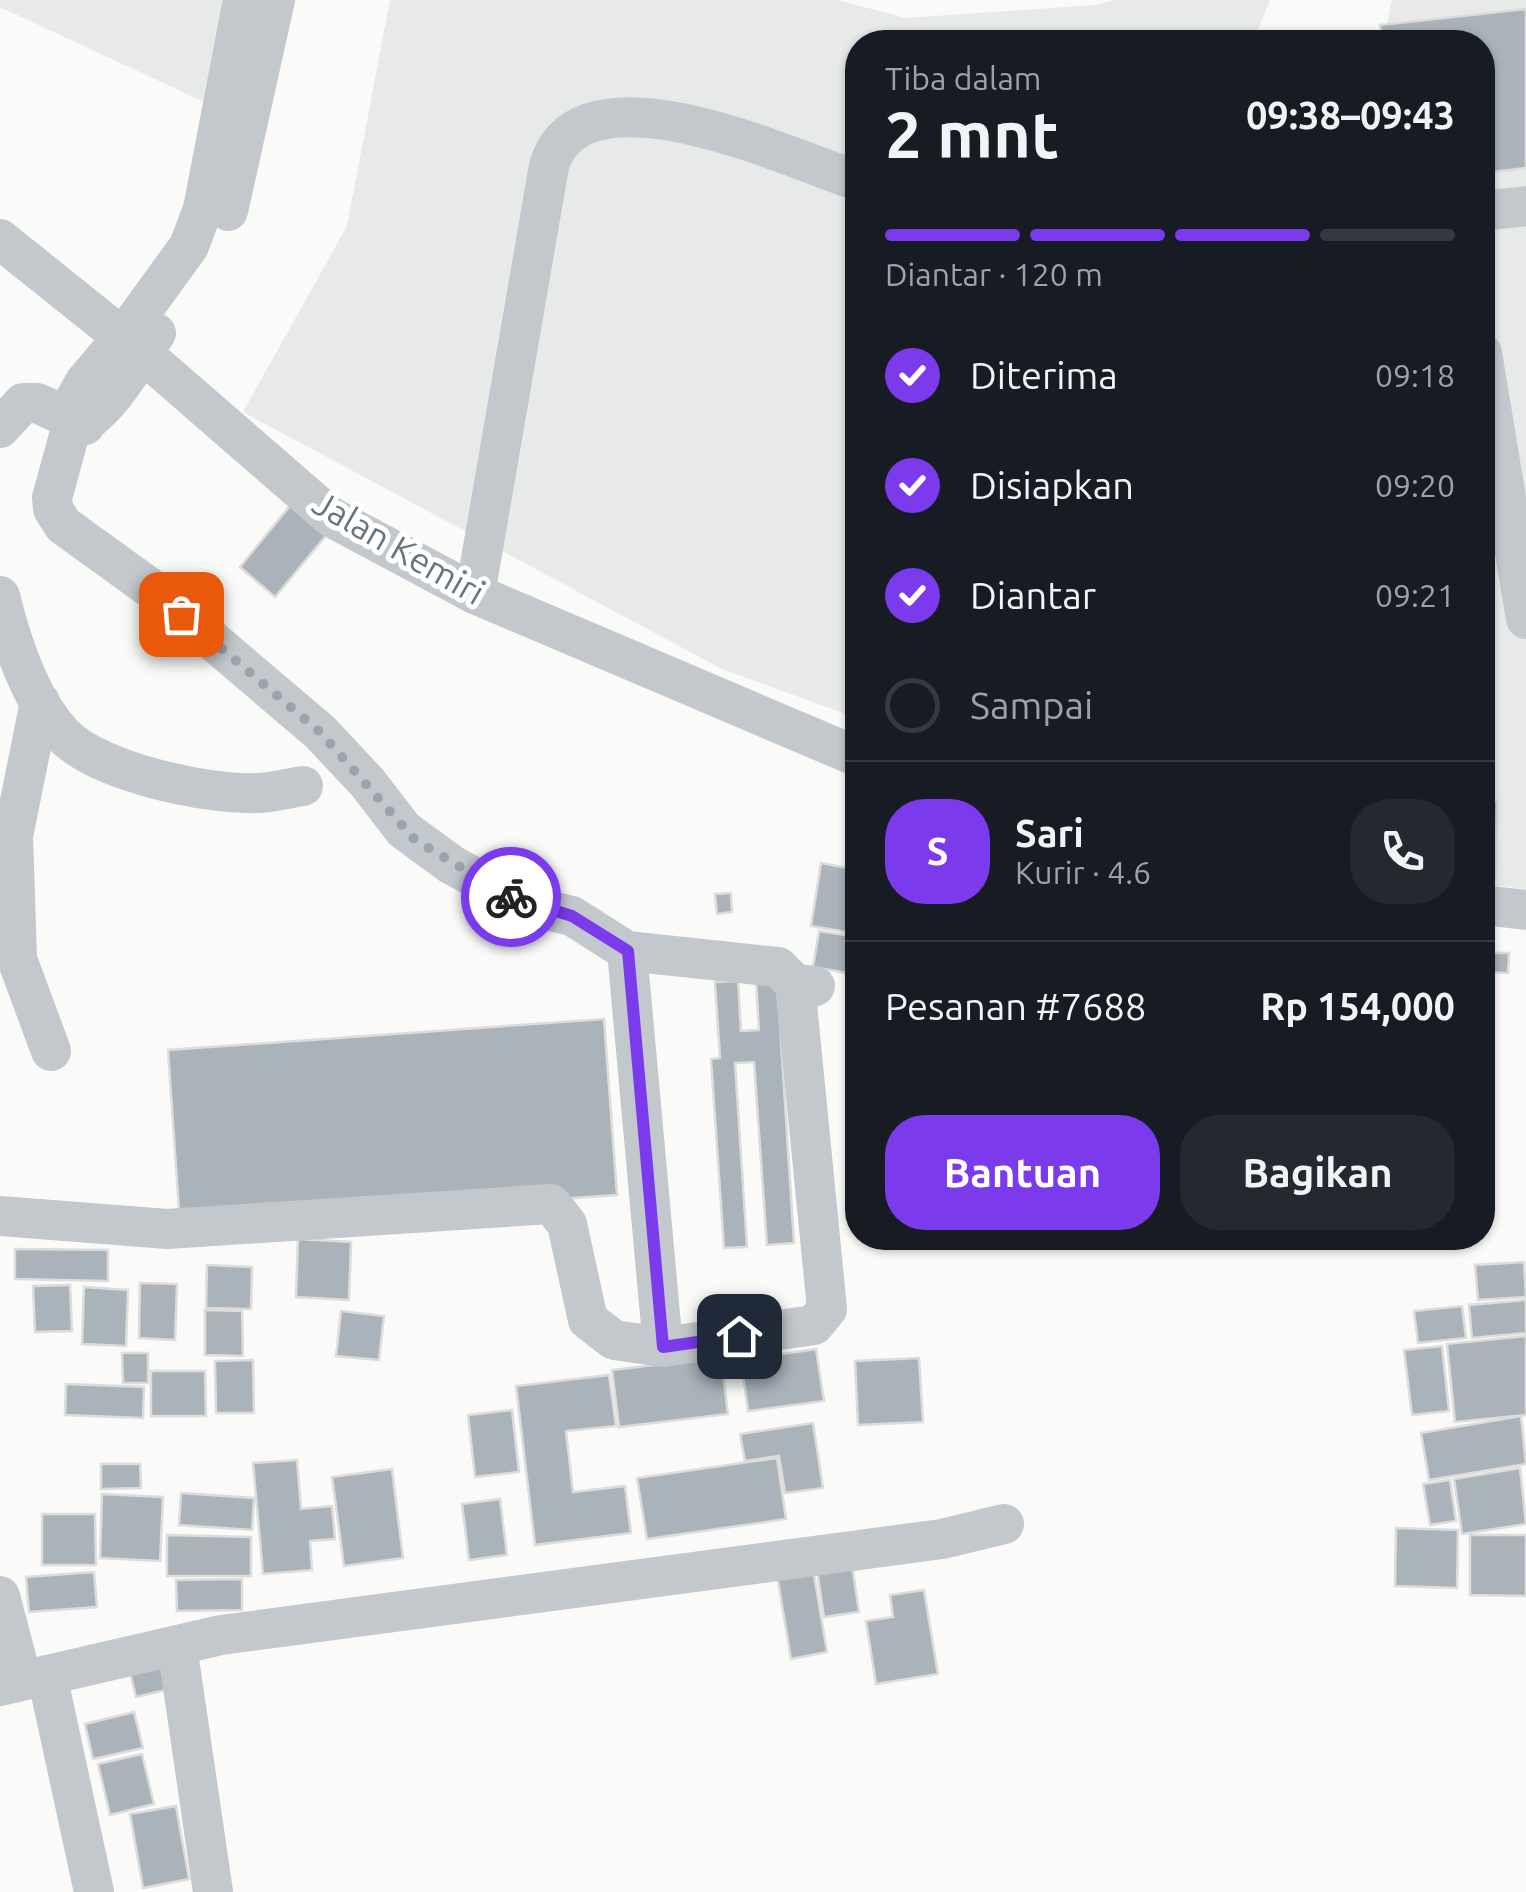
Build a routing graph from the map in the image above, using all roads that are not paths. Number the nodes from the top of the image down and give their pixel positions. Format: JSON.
{"nodes":[{"id":1,"x":243,"y":0,"type":"edge"},
{"id":2,"x":275,"y":0,"type":"edge"},
{"id":3,"x":845,"y":177,"type":"edge"},
{"id":4,"x":1526,"y":206,"type":"edge"},
{"id":5,"x":1495,"y":210,"type":"edge"},
{"id":6,"x":0,"y":239,"type":"edge"},
{"id":7,"x":132,"y":345,"type":"junction"},
{"id":8,"x":75,"y":424,"type":"junction"},
{"id":9,"x":0,"y":428,"type":"edge"},
{"id":10,"x":1495,"y":431,"type":"edge"},
{"id":11,"x":475,"y":594,"type":"junction"},
{"id":12,"x":0,"y":596,"type":"edge"},
{"id":13,"x":1526,"y":618,"type":"edge"},
{"id":14,"x":40,"y":702,"type":"junction"},
{"id":15,"x":845,"y":751,"type":"edge"},
{"id":16,"x":303,"y":786,"type":"dead end"},
{"id":17,"x":1495,"y":907,"type":"edge"},
{"id":18,"x":1526,"y":910,"type":"edge"},
{"id":19,"x":628,"y":951,"type":"junction"},
{"id":20,"x":51,"y":1051,"type":"dead end"},
{"id":21,"x":0,"y":1216,"type":"edge"},
{"id":22,"x":663,"y":1347,"type":"junction"},
{"id":23,"x":1004,"y":1524,"type":"dead end"},
{"id":24,"x":0,"y":1596,"type":"edge"},
{"id":25,"x":177,"y":1646,"type":"junction"},
{"id":26,"x":23,"y":1680,"type":"edge"},
{"id":27,"x":94,"y":1892,"type":"edge"},
{"id":28,"x":213,"y":1892,"type":"edge"}],
"edges":[{"from":1,"to":7,"type":"street"},
{"from":2,"to":7,"type":"street"},
{"from":3,"to":11,"type":"street"},
{"from":4,"to":5,"type":"street"},
{"from":6,"to":7,"type":"street","name":"Jalan Kemiri"},
{"from":7,"to":8,"type":"street"},
{"from":7,"to":11,"type":"street","name":"Jalan Kemiri"},
{"from":8,"to":9,"type":"street"},
{"from":8,"to":19,"type":"street"},
{"from":10,"to":13,"type":"street"},
{"from":11,"to":15,"type":"street","name":"Jalan Kemiri"},
{"from":12,"to":14,"type":"street"},
{"from":14,"to":16,"type":"street"},
{"from":14,"to":20,"type":"street"},
{"from":17,"to":18,"type":"street"},
{"from":19,"to":22,"type":"street"},
{"from":19,"to":22,"type":"street"},
{"from":21,"to":22,"type":"street"},
{"from":23,"to":25,"type":"street"},
{"from":24,"to":26,"type":"street"},
{"from":25,"to":26,"type":"street"},
{"from":25,"to":28,"type":"street"},
{"from":26,"to":27,"type":"street"}]}
